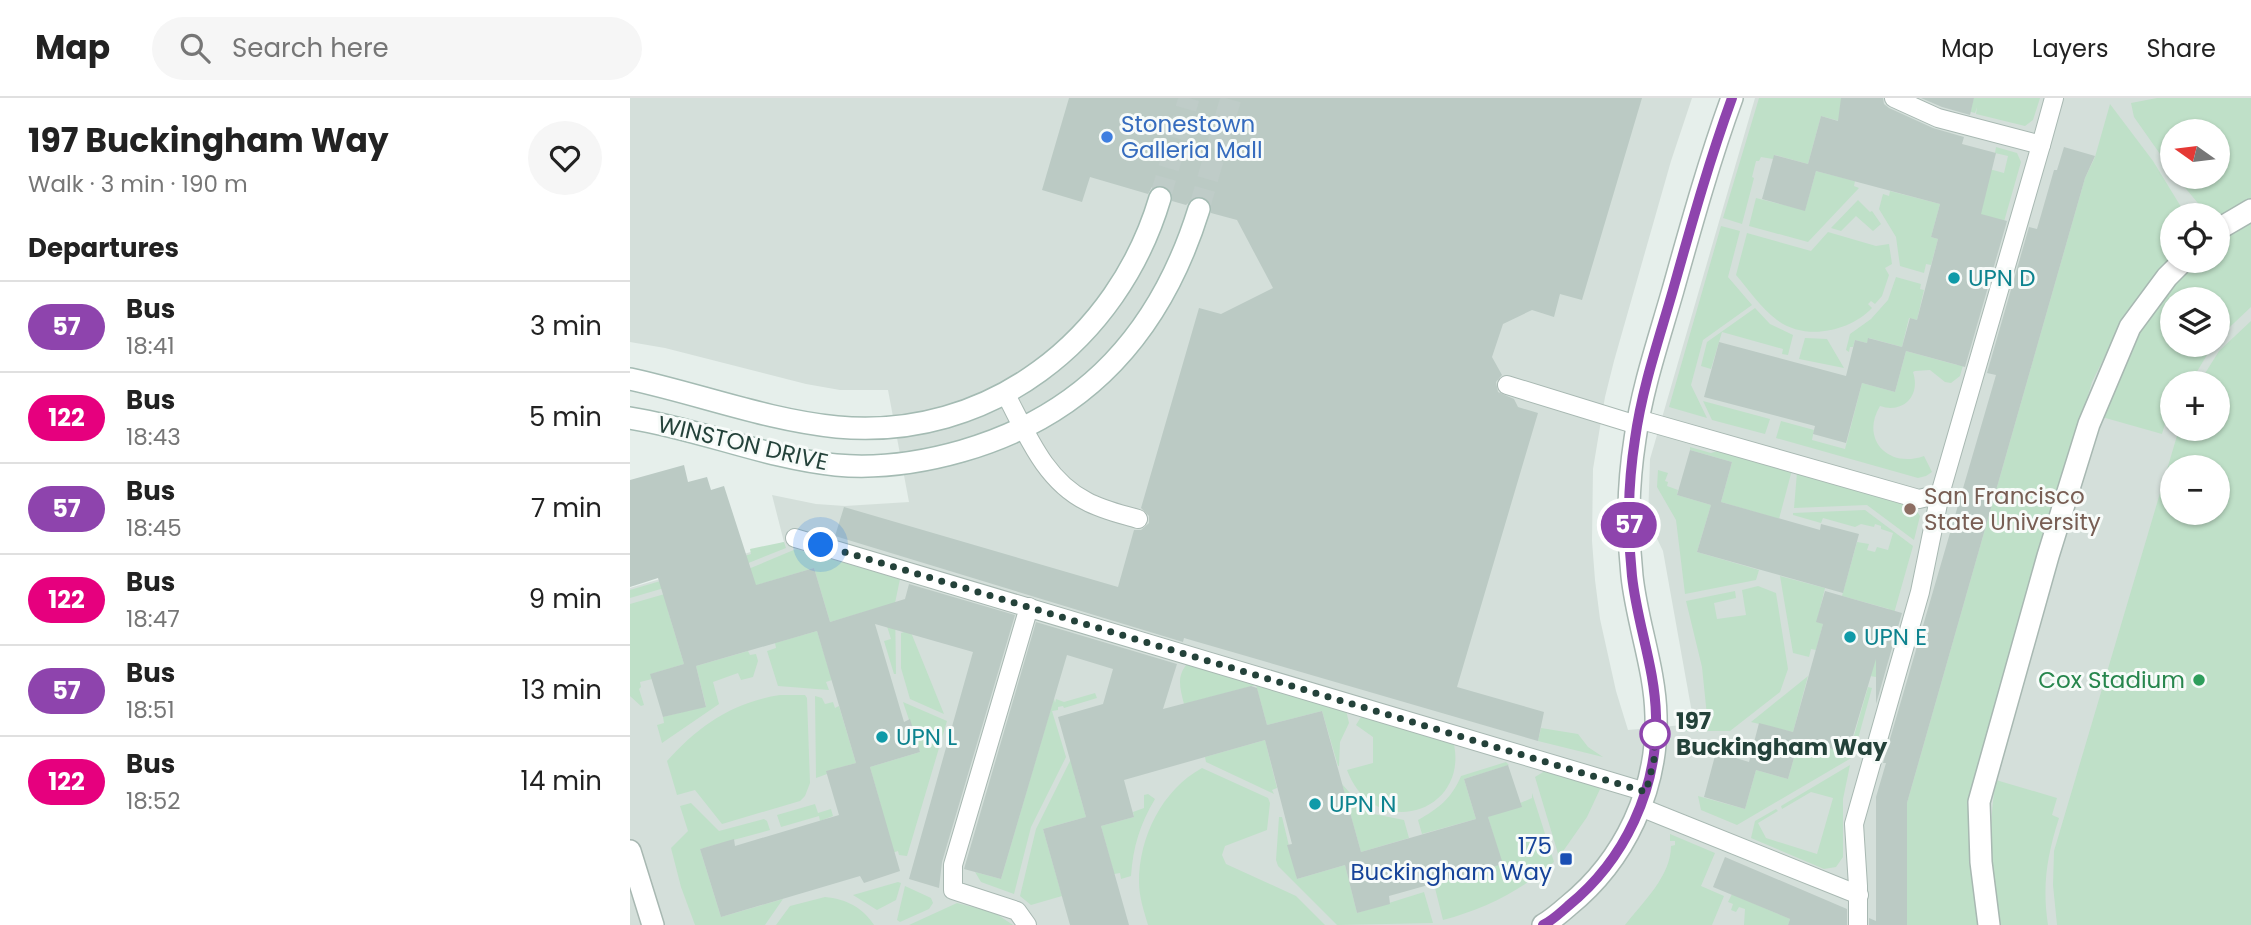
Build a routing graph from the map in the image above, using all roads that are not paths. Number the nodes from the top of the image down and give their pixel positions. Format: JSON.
{"nodes":[{"id":1,"x":1732,"y":98,"type":"edge"},
{"id":2,"x":1894,"y":98,"type":"edge"},
{"id":3,"x":2054,"y":98,"type":"edge"},
{"id":4,"x":2041,"y":145,"type":"junction"},
{"id":5,"x":1160,"y":198,"type":"tunnel mouth"},
{"id":6,"x":1199,"y":209,"type":"tunnel mouth"},
{"id":7,"x":2251,"y":210,"type":"edge"},
{"id":8,"x":2230,"y":222,"type":"edge"},
{"id":9,"x":2171,"y":273,"type":"edge"},
{"id":10,"x":630,"y":379,"type":"edge"},
{"id":11,"x":1507,"y":385,"type":"dead end"},
{"id":12,"x":1005,"y":393,"type":"junction"},
{"id":13,"x":630,"y":418,"type":"edge"},
{"id":14,"x":1638,"y":422,"type":"junction"},
{"id":15,"x":1024,"y":427,"type":"junction"},
{"id":16,"x":1940,"y":494,"type":"junction"},
{"id":17,"x":1138,"y":519,"type":"dead end"},
{"id":18,"x":795,"y":538,"type":"dead end"},
{"id":19,"x":1029,"y":607,"type":"junction"},
{"id":20,"x":1643,"y":799,"type":"junction"},
{"id":21,"x":630,"y":851,"type":"edge"},
{"id":22,"x":1859,"y":895,"type":"junction"},
{"id":23,"x":653,"y":925,"type":"edge"},
{"id":24,"x":1027,"y":925,"type":"edge"},
{"id":25,"x":1543,"y":925,"type":"edge"},
{"id":26,"x":1858,"y":925,"type":"edge"},
{"id":27,"x":1989,"y":925,"type":"edge"}],
"edges":[{"from":1,"to":14,"type":"street"},
{"from":2,"to":4,"type":"lane"},
{"from":3,"to":4,"type":"lane"},
{"from":4,"to":16,"type":"lane"},
{"from":5,"to":12,"type":"street","name":"WINSTON DRIVE"},
{"from":6,"to":15,"type":"street","name":"WINSTON DRIVE"},
{"from":7,"to":8,"type":"street"},
{"from":9,"to":27,"type":"street"},
{"from":10,"to":12,"type":"street","name":"WINSTON DRIVE"},
{"from":11,"to":14,"type":"lane"},
{"from":12,"to":15,"type":"lane"},
{"from":13,"to":15,"type":"street","name":"WINSTON DRIVE"},
{"from":14,"to":16,"type":"lane"},
{"from":14,"to":20,"type":"street"},
{"from":15,"to":17,"type":"lane"},
{"from":16,"to":22,"type":"lane"},
{"from":18,"to":19,"type":"lane"},
{"from":19,"to":20,"type":"lane"},
{"from":19,"to":24,"type":"lane"},
{"from":20,"to":22,"type":"lane"},
{"from":20,"to":25,"type":"street"},
{"from":21,"to":23,"type":"street"},
{"from":22,"to":26,"type":"lane"}]}
